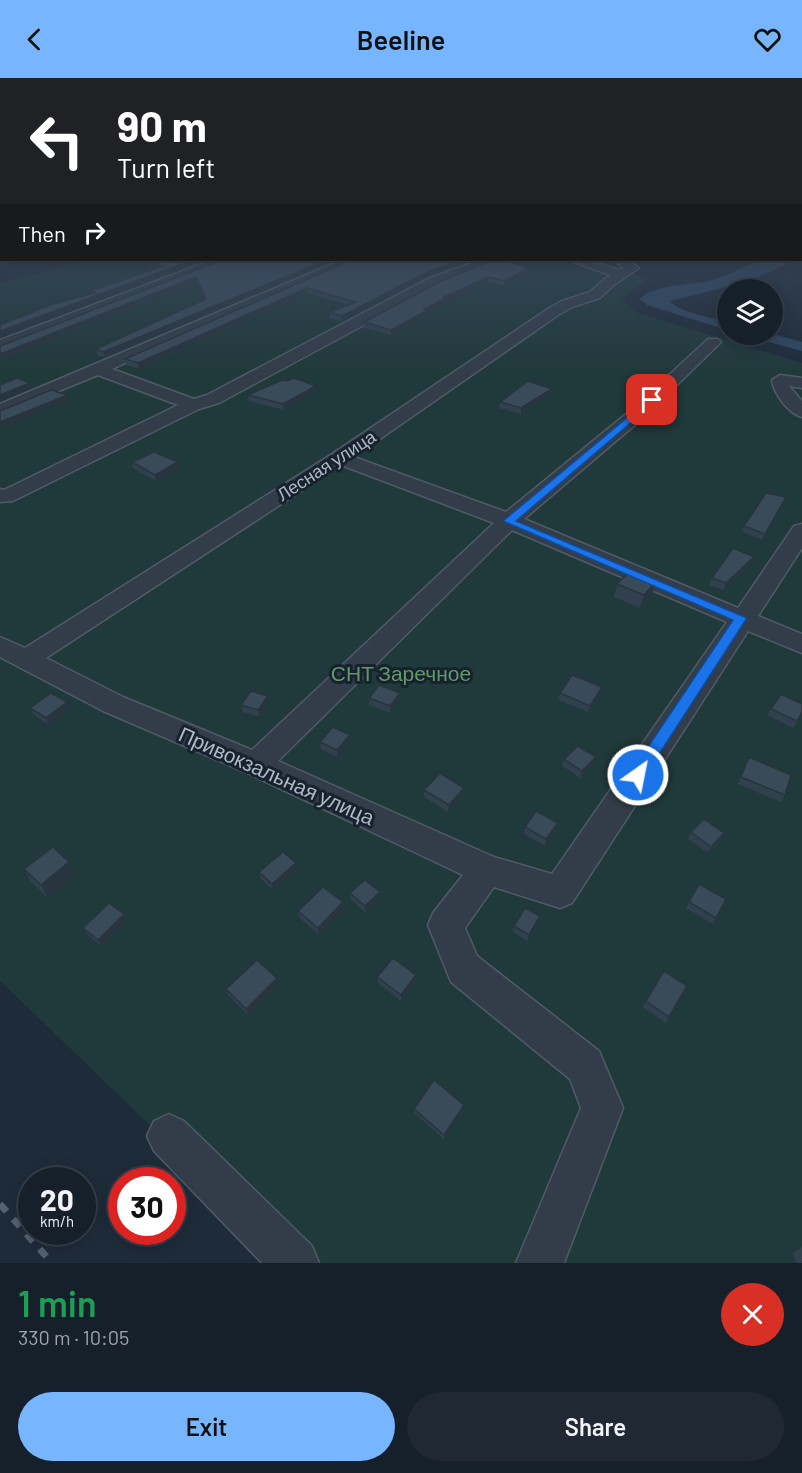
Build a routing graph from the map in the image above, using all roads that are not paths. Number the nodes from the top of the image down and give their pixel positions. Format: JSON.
{"nodes":[{"id":1,"x":213,"y":263,"type":"edge"},
{"id":2,"x":344,"y":263,"type":"edge"},
{"id":3,"x":481,"y":263,"type":"edge"},
{"id":4,"x":597,"y":263,"type":"edge"},
{"id":5,"x":621,"y":267,"type":"edge"},
{"id":6,"x":713,"y":342,"type":"dead end"},
{"id":7,"x":0,"y":345,"type":"edge"},
{"id":8,"x":98,"y":369,"type":"junction"},
{"id":9,"x":802,"y":383,"type":"edge"},
{"id":10,"x":193,"y":405,"type":"junction"},
{"id":11,"x":0,"y":410,"type":"edge"},
{"id":12,"x":802,"y":412,"type":"edge"},
{"id":13,"x":339,"y":458,"type":"junction"},
{"id":14,"x":0,"y":495,"type":"edge"},
{"id":15,"x":509,"y":521,"type":"junction"},
{"id":16,"x":802,"y":531,"type":"edge"},
{"id":17,"x":741,"y":618,"type":"junction"},
{"id":18,"x":802,"y":644,"type":"edge"},
{"id":19,"x":0,"y":646,"type":"edge"},
{"id":20,"x":28,"y":658,"type":"junction"},
{"id":21,"x":256,"y":764,"type":"junction"},
{"id":22,"x":487,"y":870,"type":"junction"},
{"id":23,"x":169,"y":1136,"type":"dead end"},
{"id":24,"x":295,"y":1263,"type":"edge"},
{"id":25,"x":540,"y":1263,"type":"edge"}],
"edges":[{"from":1,"to":7,"type":"street"},
{"from":2,"to":8,"type":"street"},
{"from":3,"to":10,"type":"street"},
{"from":4,"to":5,"type":"street"},
{"from":5,"to":13,"type":"street","name":"Лесная улица"},
{"from":6,"to":15,"type":"street"},
{"from":8,"to":10,"type":"street"},
{"from":8,"to":11,"type":"street"},
{"from":9,"to":12,"type":"street"},
{"from":10,"to":14,"type":"street"},
{"from":13,"to":15,"type":"street"},
{"from":13,"to":20,"type":"street","name":"Лесная улица"},
{"from":15,"to":17,"type":"street"},
{"from":15,"to":21,"type":"street"},
{"from":16,"to":17,"type":"street"},
{"from":17,"to":18,"type":"street"},
{"from":17,"to":22,"type":"street","name":"Привокзальная улица"},
{"from":19,"to":20,"type":"street","name":"Привокзальная улица"},
{"from":20,"to":21,"type":"street","name":"Привокзальная улица"},
{"from":21,"to":22,"type":"street","name":"Привокзальная улица"},
{"from":22,"to":25,"type":"street"},
{"from":23,"to":24,"type":"street"}]}
